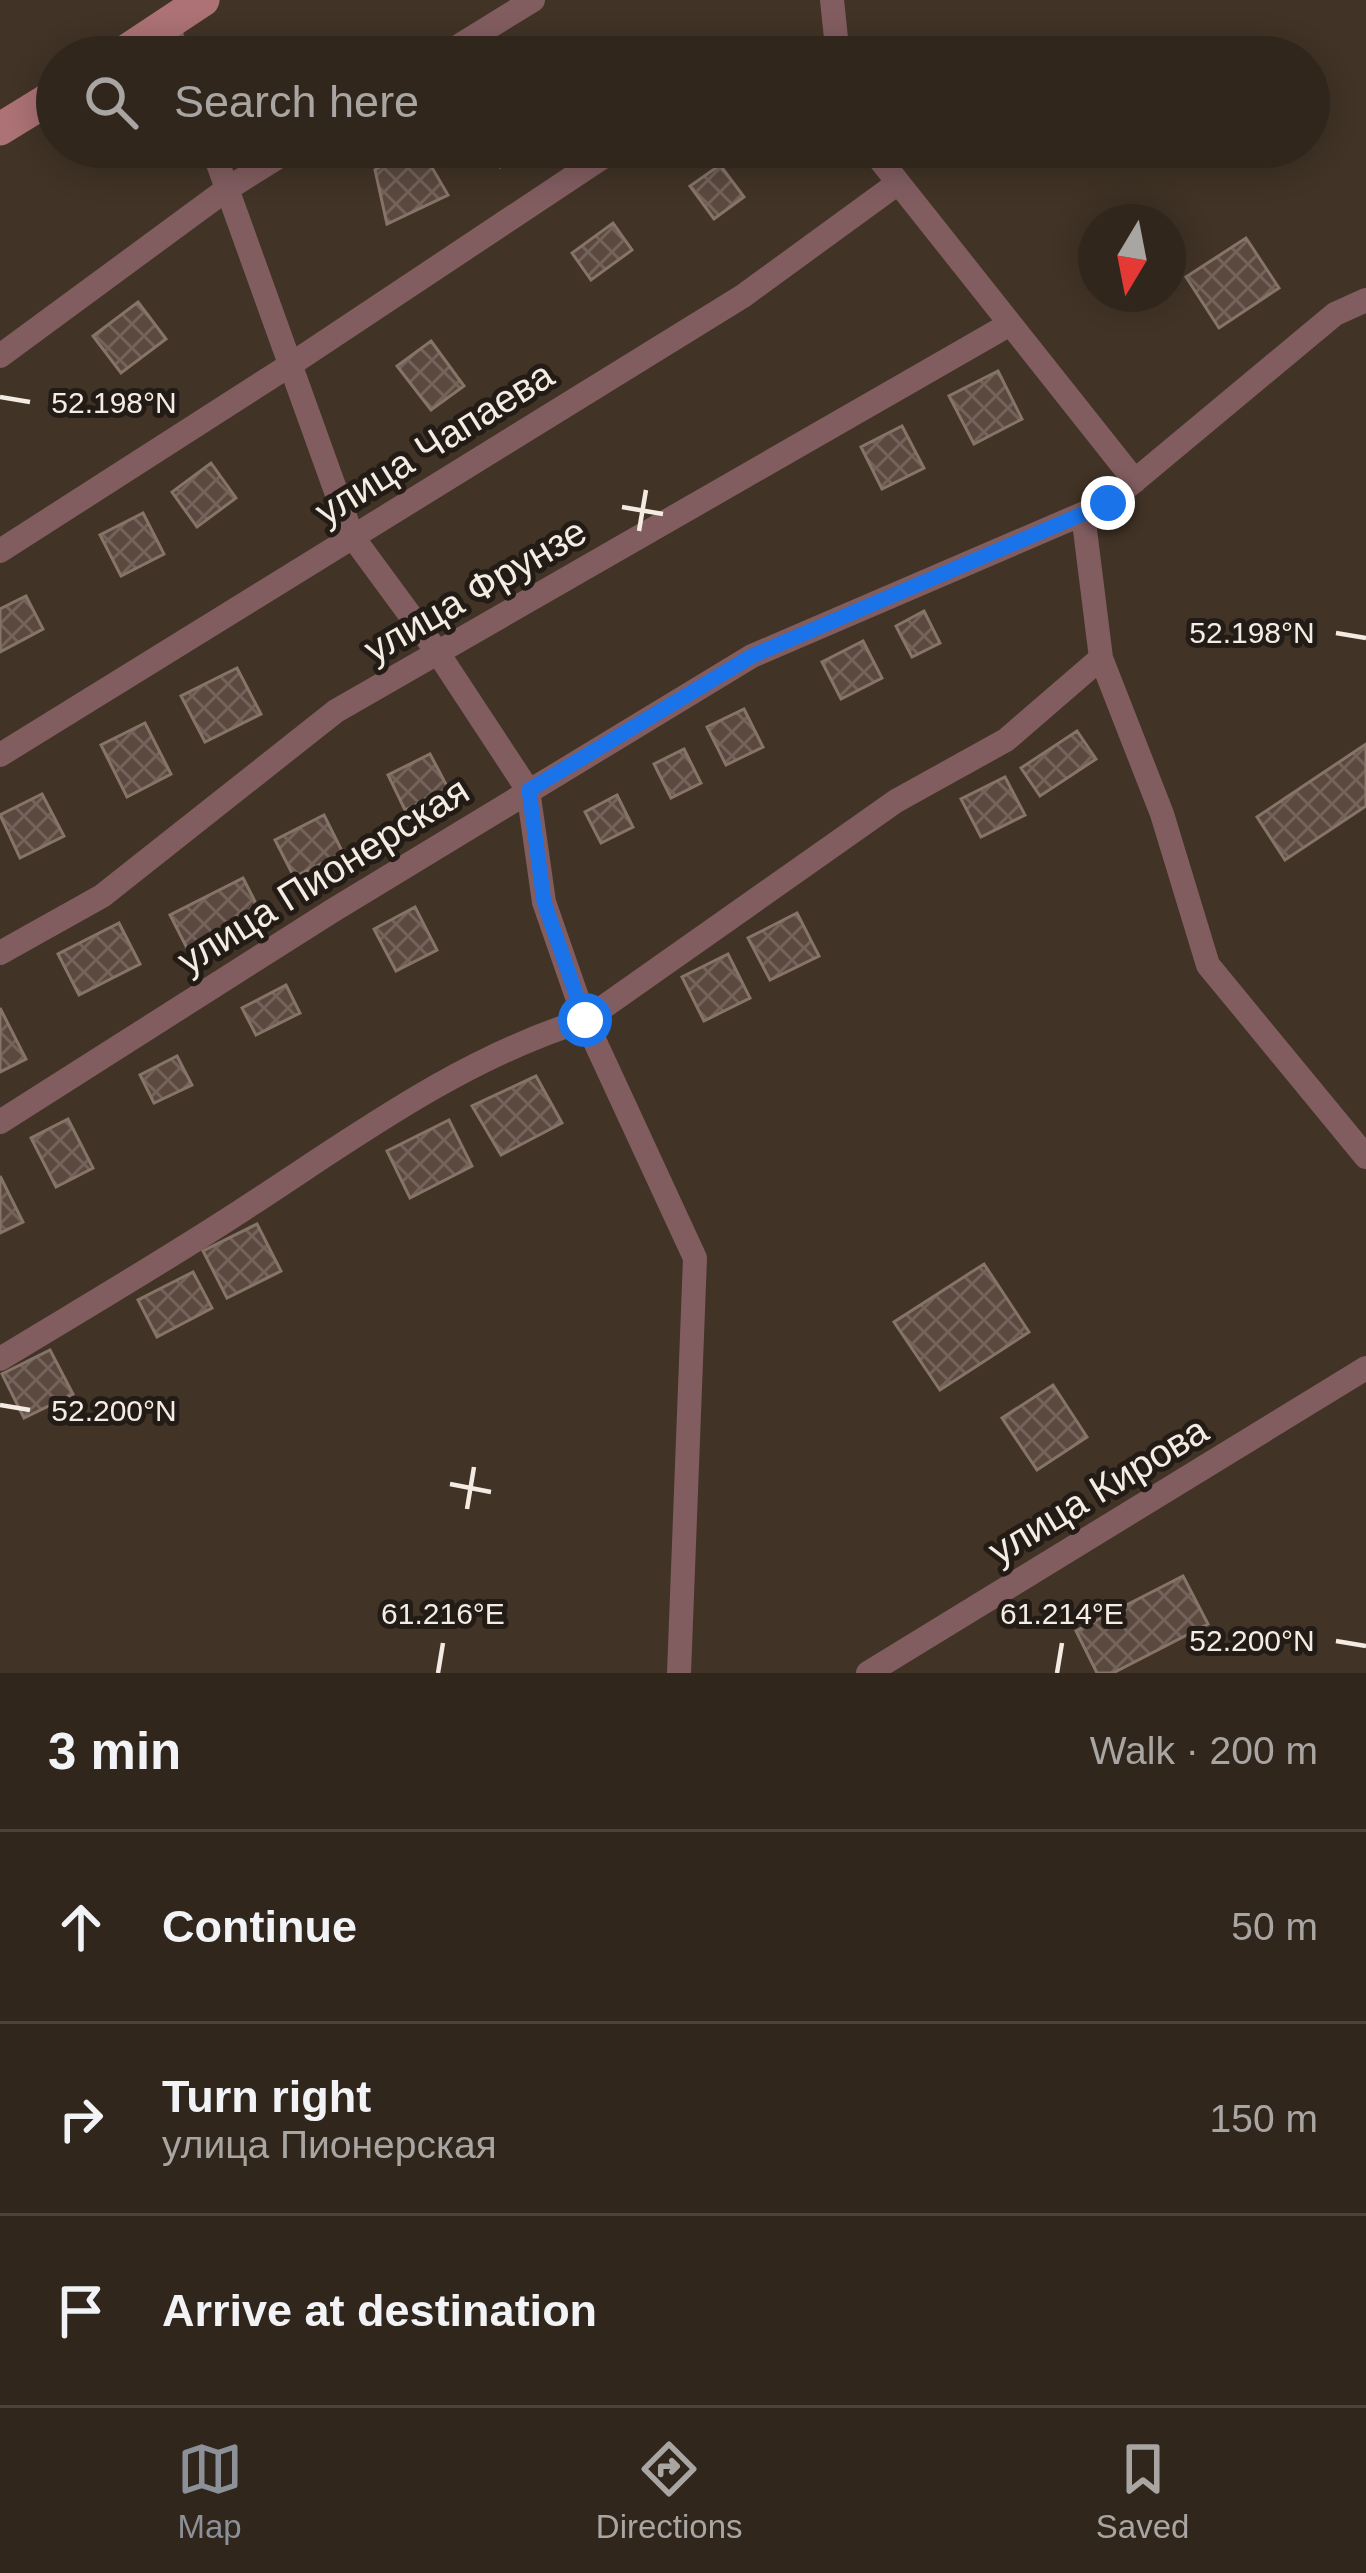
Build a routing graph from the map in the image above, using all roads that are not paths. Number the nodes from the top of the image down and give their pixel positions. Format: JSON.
{"nodes":[{"id":1,"x":203,"y":0,"type":"edge"},
{"id":2,"x":533,"y":0,"type":"edge"},
{"id":3,"x":832,"y":0,"type":"edge"},
{"id":4,"x":178,"y":36,"type":"edge"},
{"id":5,"x":475,"y":36,"type":"edge"},
{"id":6,"x":834,"y":36,"type":"edge"},
{"id":7,"x":36,"y":107,"type":"edge"},
{"id":8,"x":0,"y":129,"type":"edge"},
{"id":9,"x":220,"y":168,"type":"edge"},
{"id":10,"x":260,"y":168,"type":"edge"},
{"id":11,"x":586,"y":168,"type":"edge"},
{"id":12,"x":886,"y":168,"type":"edge"},
{"id":13,"x":898,"y":183,"type":"junction"},
{"id":14,"x":227,"y":188,"type":"junction"},
{"id":15,"x":1366,"y":300,"type":"edge"},
{"id":16,"x":1010,"y":324,"type":"junction"},
{"id":17,"x":0,"y":356,"type":"edge"},
{"id":18,"x":290,"y":365,"type":"junction"},
{"id":19,"x":1135,"y":481,"type":"junction"},
{"id":20,"x":1082,"y":514,"type":"junction"},
{"id":21,"x":352,"y":536,"type":"junction"},
{"id":22,"x":0,"y":551,"type":"edge"},
{"id":23,"x":438,"y":652,"type":"junction"},
{"id":24,"x":1101,"y":658,"type":"junction"},
{"id":25,"x":0,"y":755,"type":"edge"},
{"id":26,"x":529,"y":790,"type":"junction"},
{"id":27,"x":0,"y":953,"type":"edge"},
{"id":28,"x":585,"y":1020,"type":"junction"},
{"id":29,"x":0,"y":1122,"type":"edge"},
{"id":30,"x":1366,"y":1157,"type":"edge"},
{"id":31,"x":0,"y":1359,"type":"edge"},
{"id":32,"x":1366,"y":1368,"type":"edge"},
{"id":33,"x":679,"y":1673,"type":"edge"},
{"id":34,"x":868,"y":1673,"type":"edge"}],
"edges":[{"from":1,"to":4,"type":"street"},
{"from":2,"to":5,"type":"street"},
{"from":3,"to":6,"type":"street"},
{"from":7,"to":8,"type":"street"},
{"from":9,"to":14,"type":"street"},
{"from":10,"to":14,"type":"street"},
{"from":11,"to":18,"type":"street"},
{"from":12,"to":13,"type":"street"},
{"from":13,"to":16,"type":"street"},
{"from":13,"to":21,"type":"street","name":"улица Чапаева"},
{"from":14,"to":17,"type":"street"},
{"from":14,"to":18,"type":"street"},
{"from":15,"to":19,"type":"street","name":"улица Пионерская"},
{"from":16,"to":19,"type":"street"},
{"from":16,"to":23,"type":"street","name":"улица Фрунзе"},
{"from":18,"to":21,"type":"street"},
{"from":18,"to":22,"type":"street"},
{"from":19,"to":20,"type":"street","name":"улица Пионерская"},
{"from":20,"to":24,"type":"street"},
{"from":20,"to":26,"type":"street","name":"улица Пионерская"},
{"from":21,"to":23,"type":"street"},
{"from":21,"to":25,"type":"street","name":"улица Чапаева"},
{"from":23,"to":26,"type":"street"},
{"from":23,"to":27,"type":"street","name":"улица Фрунзе"},
{"from":24,"to":28,"type":"street"},
{"from":24,"to":30,"type":"street"},
{"from":26,"to":28,"type":"street"},
{"from":26,"to":29,"type":"street","name":"улица Пионерская"},
{"from":28,"to":31,"type":"street"},
{"from":28,"to":33,"type":"street"},
{"from":32,"to":34,"type":"street","name":"улица Кирова"}]}
